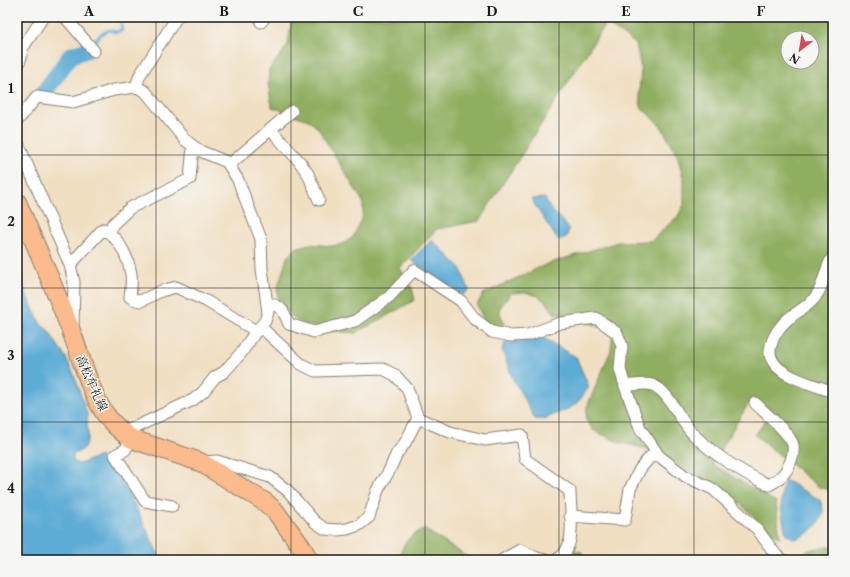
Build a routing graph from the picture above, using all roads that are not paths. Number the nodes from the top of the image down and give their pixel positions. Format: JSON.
{"nodes":[{"id":1,"x":42,"y":17,"type":"edge"},
{"id":2,"x":65,"y":17,"type":"edge"},
{"id":3,"x":177,"y":17,"type":"edge"},
{"id":4,"x":94,"y":51,"type":"dead end"},
{"id":5,"x":17,"y":68,"type":"edge"},
{"id":6,"x":136,"y":87,"type":"junction"},
{"id":7,"x":292,"y":111,"type":"dead end"},
{"id":8,"x":17,"y":121,"type":"edge"},
{"id":9,"x":271,"y":130,"type":"junction"},
{"id":10,"x":17,"y":141,"type":"edge"},
{"id":11,"x":193,"y":146,"type":"junction"},
{"id":12,"x":229,"y":165,"type":"junction"},
{"id":13,"x":319,"y":200,"type":"dead end"},
{"id":14,"x":17,"y":202,"type":"edge"},
{"id":15,"x":110,"y":233,"type":"junction"},
{"id":16,"x":833,"y":257,"type":"edge"},
{"id":17,"x":70,"y":266,"type":"junction"},
{"id":18,"x":266,"y":303,"type":"junction"},
{"id":19,"x":256,"y":330,"type":"junction"},
{"id":20,"x":73,"y":337,"type":"junction"},
{"id":21,"x":625,"y":386,"type":"junction"},
{"id":22,"x":833,"y":392,"type":"edge"},
{"id":23,"x":755,"y":403,"type":"dead end"},
{"id":24,"x":418,"y":418,"type":"junction"},
{"id":25,"x":128,"y":436,"type":"junction"},
{"id":26,"x":659,"y":456,"type":"junction"},
{"id":27,"x":200,"y":462,"type":"junction"},
{"id":28,"x":172,"y":506,"type":"dead end"},
{"id":29,"x":570,"y":516,"type":"junction"},
{"id":30,"x":309,"y":560,"type":"edge"},
{"id":31,"x":502,"y":560,"type":"edge"},
{"id":32,"x":546,"y":560,"type":"edge"},
{"id":33,"x":555,"y":560,"type":"edge"},
{"id":34,"x":783,"y":560,"type":"edge"}],
"edges":[{"from":1,"to":5,"type":"street"},
{"from":2,"to":4,"type":"street"},
{"from":3,"to":6,"type":"street"},
{"from":6,"to":8,"type":"street"},
{"from":6,"to":11,"type":"street"},
{"from":7,"to":9,"type":"street"},
{"from":9,"to":12,"type":"street"},
{"from":9,"to":13,"type":"street"},
{"from":10,"to":17,"type":"street"},
{"from":11,"to":12,"type":"street"},
{"from":11,"to":15,"type":"street"},
{"from":12,"to":18,"type":"street"},
{"from":14,"to":20,"type":"main road","name":"高松牟礼線"},
{"from":15,"to":17,"type":"street"},
{"from":15,"to":19,"type":"street"},
{"from":16,"to":22,"type":"street"},
{"from":17,"to":20,"type":"street"},
{"from":18,"to":19,"type":"street"},
{"from":18,"to":21,"type":"street"},
{"from":19,"to":24,"type":"street"},
{"from":19,"to":25,"type":"street"},
{"from":20,"to":25,"type":"main road","name":"高松牟礼線"},
{"from":21,"to":23,"type":"street"},
{"from":21,"to":26,"type":"street"},
{"from":24,"to":27,"type":"street"},
{"from":24,"to":29,"type":"street"},
{"from":25,"to":27,"type":"main road","name":"高松牟礼線"},
{"from":25,"to":28,"type":"street"},
{"from":26,"to":29,"type":"street"},
{"from":26,"to":34,"type":"street"},
{"from":27,"to":30,"type":"main road","name":"高松牟礼線"},
{"from":29,"to":33,"type":"street"},
{"from":31,"to":32,"type":"street"}]}
